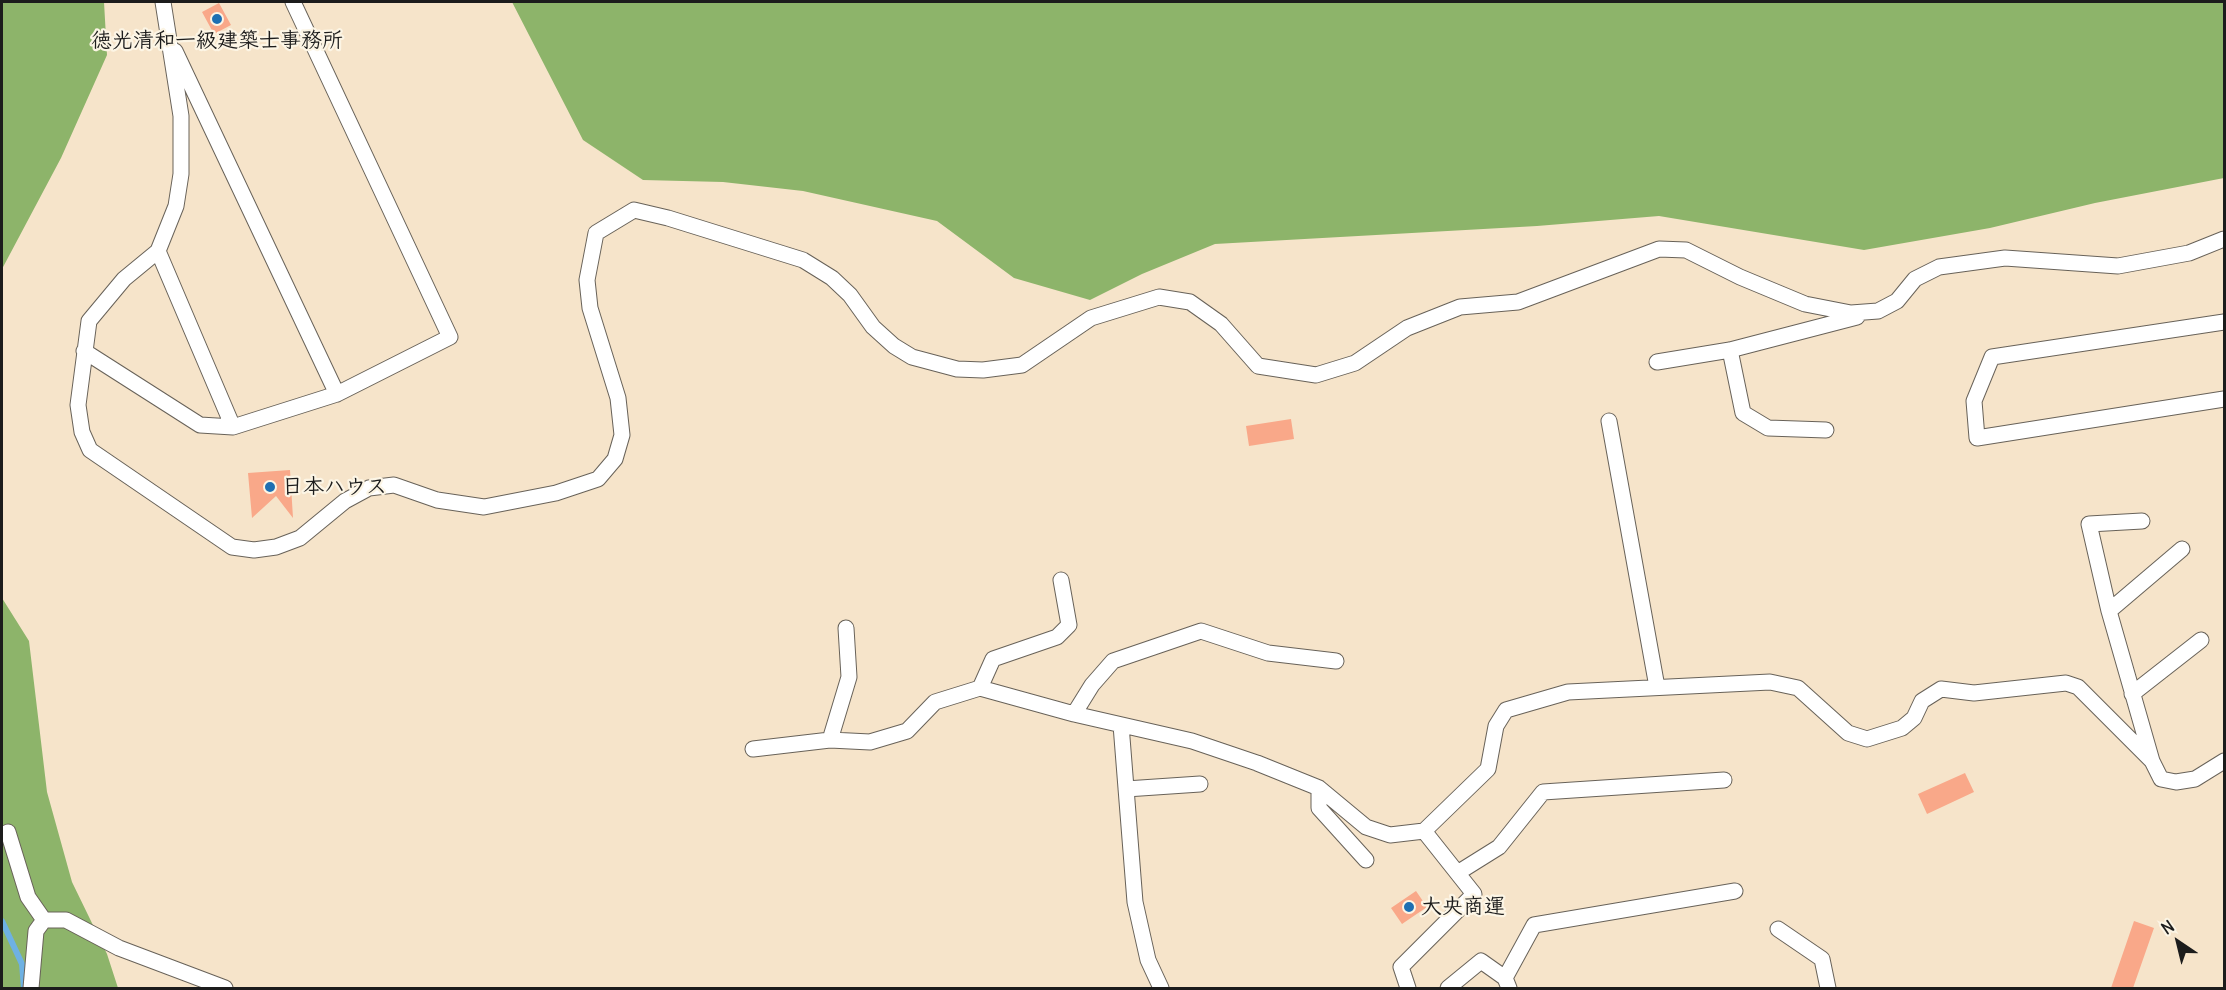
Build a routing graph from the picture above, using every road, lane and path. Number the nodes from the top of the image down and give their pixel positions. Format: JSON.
{"nodes":[{"id":1,"x":163,"y":2,"type":"edge"},
{"id":2,"x":293,"y":2,"type":"edge"},
{"id":3,"x":166,"y":32,"type":"junction"},
{"id":4,"x":2224,"y":239,"type":"edge"},
{"id":5,"x":158,"y":251,"type":"junction"},
{"id":6,"x":1878,"y":311,"type":"junction"},
{"id":7,"x":2224,"y":322,"type":"edge"},
{"id":8,"x":1730,"y":350,"type":"junction"},
{"id":9,"x":84,"y":351,"type":"junction"},
{"id":10,"x":1657,"y":362,"type":"dead end"},
{"id":11,"x":337,"y":394,"type":"junction"},
{"id":12,"x":2224,"y":399,"type":"edge"},
{"id":13,"x":1609,"y":421,"type":"dead end"},
{"id":14,"x":233,"y":427,"type":"junction"},
{"id":15,"x":1826,"y":430,"type":"dead end"},
{"id":16,"x":2142,"y":521,"type":"dead end"},
{"id":17,"x":2182,"y":549,"type":"dead end"},
{"id":18,"x":1062,"y":580,"type":"dead end"},
{"id":19,"x":2109,"y":611,"type":"junction"},
{"id":20,"x":846,"y":628,"type":"dead end"},
{"id":21,"x":2201,"y":640,"type":"dead end"},
{"id":22,"x":1336,"y":661,"type":"dead end"},
{"id":23,"x":1657,"y":687,"type":"junction"},
{"id":24,"x":980,"y":688,"type":"junction"},
{"id":25,"x":2132,"y":694,"type":"junction"},
{"id":26,"x":1074,"y":714,"type":"junction"},
{"id":27,"x":1121,"y":725,"type":"junction"},
{"id":28,"x":830,"y":740,"type":"junction"},
{"id":29,"x":753,"y":748,"type":"dead end"},
{"id":30,"x":2152,"y":761,"type":"junction"},
{"id":31,"x":2224,"y":761,"type":"edge"},
{"id":32,"x":1724,"y":780,"type":"dead end"},
{"id":33,"x":1200,"y":784,"type":"dead end"},
{"id":34,"x":1319,"y":788,"type":"junction"},
{"id":35,"x":1126,"y":789,"type":"junction"},
{"id":36,"x":1424,"y":831,"type":"junction"},
{"id":37,"x":8,"y":832,"type":"dead end"},
{"id":38,"x":1366,"y":860,"type":"dead end"},
{"id":39,"x":1459,"y":872,"type":"junction"},
{"id":40,"x":1735,"y":891,"type":"dead end"},
{"id":41,"x":44,"y":920,"type":"junction"},
{"id":42,"x":1778,"y":929,"type":"dead end"},
{"id":43,"x":1507,"y":983,"type":"edge"},
{"id":44,"x":31,"y":988,"type":"edge"},
{"id":45,"x":225,"y":988,"type":"edge"},
{"id":46,"x":1161,"y":988,"type":"edge"},
{"id":47,"x":1408,"y":988,"type":"edge"},
{"id":48,"x":1448,"y":988,"type":"edge"},
{"id":49,"x":1828,"y":988,"type":"edge"}],
"edges":[{"from":1,"to":3,"type":"street"},
{"from":2,"to":11,"type":"street"},
{"from":3,"to":5,"type":"street"},
{"from":3,"to":11,"type":"street"},
{"from":4,"to":6,"type":"street"},
{"from":5,"to":9,"type":"street"},
{"from":5,"to":14,"type":"street"},
{"from":6,"to":8,"type":"street"},
{"from":6,"to":9,"type":"street"},
{"from":7,"to":12,"type":"street"},
{"from":8,"to":10,"type":"street"},
{"from":8,"to":15,"type":"street"},
{"from":9,"to":14,"type":"street"},
{"from":11,"to":14,"type":"street"},
{"from":13,"to":23,"type":"street"},
{"from":16,"to":19,"type":"street"},
{"from":17,"to":19,"type":"street"},
{"from":18,"to":24,"type":"street"},
{"from":19,"to":25,"type":"street"},
{"from":20,"to":28,"type":"street"},
{"from":21,"to":25,"type":"street"},
{"from":22,"to":26,"type":"street"},
{"from":23,"to":30,"type":"street"},
{"from":23,"to":36,"type":"street"},
{"from":24,"to":26,"type":"street"},
{"from":24,"to":28,"type":"street"},
{"from":25,"to":30,"type":"street"},
{"from":26,"to":27,"type":"street"},
{"from":27,"to":34,"type":"street"},
{"from":27,"to":35,"type":"street"},
{"from":28,"to":29,"type":"street"},
{"from":30,"to":31,"type":"street"},
{"from":32,"to":39,"type":"street"},
{"from":33,"to":35,"type":"street"},
{"from":34,"to":36,"type":"street"},
{"from":34,"to":38,"type":"street"},
{"from":35,"to":46,"type":"street"},
{"from":36,"to":39,"type":"street"},
{"from":37,"to":41,"type":"street"},
{"from":39,"to":47,"type":"street"},
{"from":40,"to":43,"type":"street"},
{"from":41,"to":44,"type":"street"},
{"from":41,"to":45,"type":"street"},
{"from":42,"to":49,"type":"street"},
{"from":43,"to":48,"type":"street"}]}
